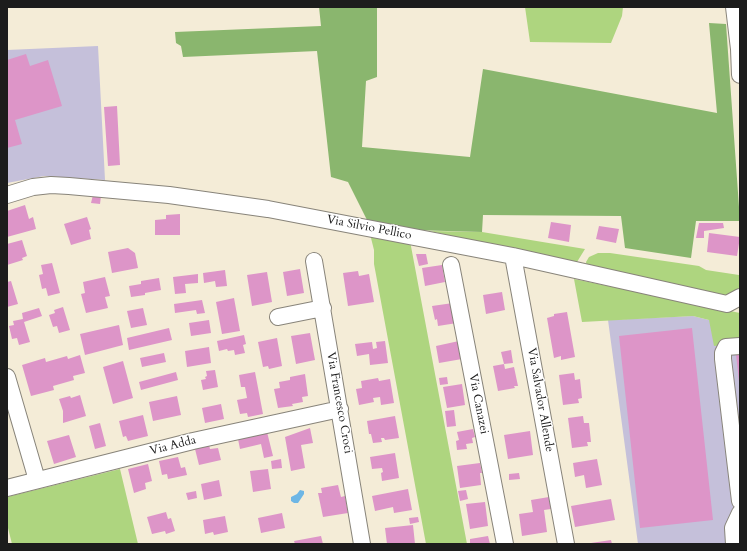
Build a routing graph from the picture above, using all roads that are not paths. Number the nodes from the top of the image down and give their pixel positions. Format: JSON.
{"nodes":[{"id":1,"x":734,"y":7,"type":"edge"},
{"id":2,"x":740,"y":75,"type":"edge"},
{"id":3,"x":7,"y":195,"type":"edge"},
{"id":4,"x":513,"y":256,"type":"junction"},
{"id":5,"x":314,"y":261,"type":"dead end"},
{"id":6,"x":451,"y":265,"type":"dead end"},
{"id":7,"x":734,"y":300,"type":"edge"},
{"id":8,"x":323,"y":308,"type":"junction"},
{"id":9,"x":278,"y":317,"type":"dead end"},
{"id":10,"x":740,"y":346,"type":"edge"},
{"id":11,"x":7,"y":377,"type":"edge"},
{"id":12,"x":340,"y":409,"type":"junction"},
{"id":13,"x":37,"y":480,"type":"junction"},
{"id":14,"x":7,"y":488,"type":"edge"},
{"id":15,"x":740,"y":501,"type":"edge"},
{"id":16,"x":740,"y":513,"type":"edge"},
{"id":17,"x":362,"y":544,"type":"edge"},
{"id":18,"x":505,"y":544,"type":"edge"},
{"id":19,"x":566,"y":544,"type":"edge"},
{"id":20,"x":734,"y":544,"type":"edge"}],
"edges":[{"from":1,"to":2,"type":"street"},
{"from":3,"to":4,"type":"street","name":"Via Silvio Pellico"},
{"from":4,"to":7,"type":"street","name":"Via Silvio Pellico"},
{"from":4,"to":19,"type":"street","name":"Via Salvador Allende"},
{"from":5,"to":8,"type":"street","name":"Via Francesco Croci"},
{"from":6,"to":18,"type":"street","name":"Via Canazei"},
{"from":8,"to":9,"type":"street"},
{"from":8,"to":12,"type":"street","name":"Via Francesco Croci"},
{"from":10,"to":15,"type":"street"},
{"from":11,"to":13,"type":"street"},
{"from":12,"to":13,"type":"street","name":"Via Adda"},
{"from":12,"to":17,"type":"street","name":"Via Francesco Croci"},
{"from":13,"to":14,"type":"street","name":"Via Adda"},
{"from":16,"to":20,"type":"street"}]}
